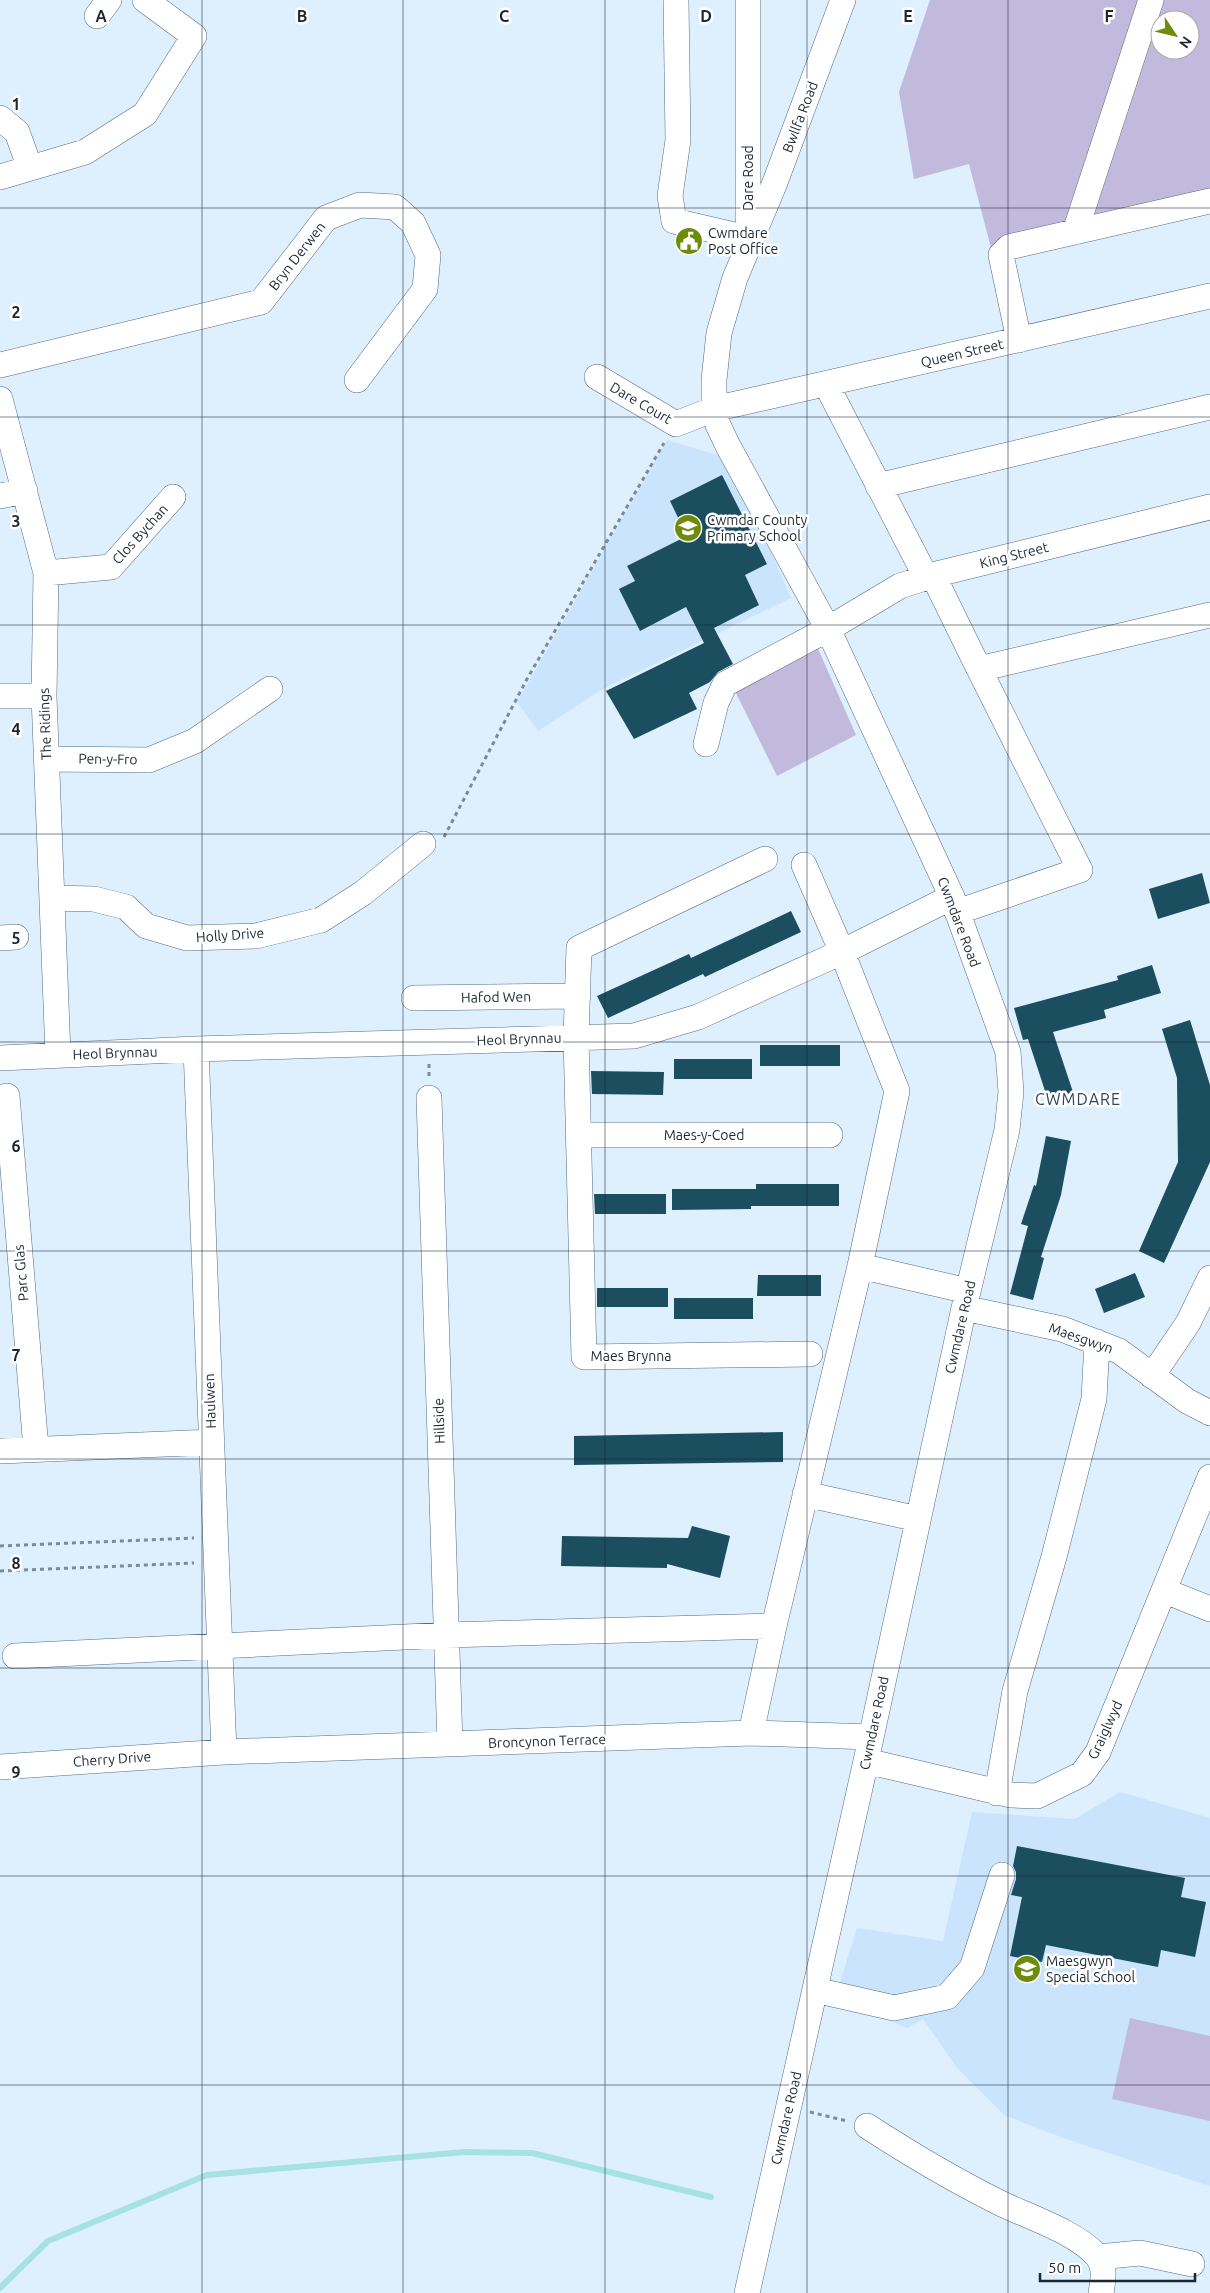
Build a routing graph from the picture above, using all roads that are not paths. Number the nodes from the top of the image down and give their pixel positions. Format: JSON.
{"nodes":[{"id":1,"x":145,"y":0,"type":"edge"},
{"id":2,"x":676,"y":0,"type":"edge"},
{"id":3,"x":748,"y":0,"type":"edge"},
{"id":4,"x":843,"y":0,"type":"edge"},
{"id":5,"x":1151,"y":0,"type":"edge"},
{"id":6,"x":0,"y":118,"type":"edge"},
{"id":7,"x":30,"y":168,"type":"junction"},
{"id":8,"x":0,"y":177,"type":"edge"},
{"id":9,"x":1210,"y":201,"type":"edge"},
{"id":10,"x":1074,"y":232,"type":"junction"},
{"id":11,"x":752,"y":236,"type":"junction"},
{"id":12,"x":1210,"y":296,"type":"edge"},
{"id":13,"x":1019,"y":340,"type":"junction"},
{"id":14,"x":0,"y":365,"type":"edge"},
{"id":15,"x":597,"y":377,"type":"dead end"},
{"id":16,"x":357,"y":380,"type":"dead end"},
{"id":17,"x":826,"y":384,"type":"junction"},
{"id":18,"x":0,"y":399,"type":"edge"},
{"id":19,"x":1210,"y":407,"type":"edge"},
{"id":20,"x":714,"y":409,"type":"junction"},
{"id":21,"x":878,"y":486,"type":"junction"},
{"id":22,"x":25,"y":491,"type":"junction"},
{"id":23,"x":0,"y":496,"type":"edge"},
{"id":24,"x":173,"y":498,"type":"dead end"},
{"id":25,"x":1210,"y":507,"type":"edge"},
{"id":26,"x":46,"y":573,"type":"junction"},
{"id":27,"x":929,"y":576,"type":"junction"},
{"id":28,"x":1210,"y":615,"type":"edge"},
{"id":29,"x":828,"y":628,"type":"junction"},
{"id":30,"x":979,"y":669,"type":"junction"},
{"id":31,"x":270,"y":689,"type":"dead end"},
{"id":32,"x":0,"y":696,"type":"edge"},
{"id":33,"x":44,"y":696,"type":"junction"},
{"id":34,"x":706,"y":744,"type":"dead end"},
{"id":35,"x":46,"y":758,"type":"junction"},
{"id":36,"x":423,"y":844,"type":"road end"},
{"id":37,"x":765,"y":859,"type":"dead end"},
{"id":38,"x":804,"y":865,"type":"dead end"},
{"id":39,"x":52,"y":898,"type":"junction"},
{"id":40,"x":954,"y":905,"type":"junction"},
{"id":41,"x":842,"y":952,"type":"junction"},
{"id":42,"x":578,"y":996,"type":"junction"},
{"id":43,"x":414,"y":998,"type":"dead end"},
{"id":44,"x":576,"y":1037,"type":"junction"},
{"id":45,"x":196,"y":1049,"type":"junction"},
{"id":46,"x":58,"y":1055,"type":"junction"},
{"id":47,"x":0,"y":1058,"type":"edge"},
{"id":48,"x":7,"y":1096,"type":"dead end"},
{"id":49,"x":429,"y":1098,"type":"road end"},
{"id":50,"x":830,"y":1134,"type":"dead end"},
{"id":51,"x":578,"y":1135,"type":"junction"},
{"id":52,"x":860,"y":1266,"type":"junction"},
{"id":53,"x":1207,"y":1291,"type":"edge"},
{"id":54,"x":966,"y":1300,"type":"junction"},
{"id":55,"x":1097,"y":1342,"type":"junction"},
{"id":56,"x":810,"y":1354,"type":"dead end"},
{"id":57,"x":1152,"y":1376,"type":"junction"},
{"id":58,"x":1210,"y":1412,"type":"edge"},
{"id":59,"x":212,"y":1442,"type":"junction"},
{"id":60,"x":36,"y":1449,"type":"junction"},
{"id":61,"x":0,"y":1451,"type":"edge"},
{"id":62,"x":1210,"y":1477,"type":"edge"},
{"id":63,"x":805,"y":1494,"type":"junction"},
{"id":64,"x":918,"y":1519,"type":"junction"},
{"id":65,"x":1165,"y":1591,"type":"junction"},
{"id":66,"x":1210,"y":1609,"type":"edge"},
{"id":67,"x":774,"y":1626,"type":"junction"},
{"id":68,"x":446,"y":1635,"type":"junction"},
{"id":69,"x":220,"y":1646,"type":"junction"},
{"id":70,"x":15,"y":1656,"type":"dead end"},
{"id":71,"x":751,"y":1733,"type":"junction"},
{"id":72,"x":871,"y":1737,"type":"junction"},
{"id":73,"x":450,"y":1744,"type":"junction"},
{"id":74,"x":224,"y":1752,"type":"junction"},
{"id":75,"x":866,"y":1762,"type":"junction"},
{"id":76,"x":0,"y":1767,"type":"edge"},
{"id":77,"x":997,"y":1792,"type":"junction"},
{"id":78,"x":1002,"y":1875,"type":"dead end"},
{"id":79,"x":815,"y":1990,"type":"junction"},
{"id":80,"x":867,"y":2126,"type":"road end"},
{"id":81,"x":1098,"y":2257,"type":"junction"},
{"id":82,"x":1192,"y":2264,"type":"dead end"},
{"id":83,"x":747,"y":2293,"type":"edge"},
{"id":84,"x":1101,"y":2293,"type":"edge"}],
"edges":[{"from":1,"to":7,"type":"street"},
{"from":2,"to":11,"type":"street"},
{"from":3,"to":11,"type":"street","name":"Dare Road"},
{"from":4,"to":11,"type":"street","name":"Bwllfa Road"},
{"from":5,"to":10,"type":"street"},
{"from":6,"to":7,"type":"street"},
{"from":7,"to":8,"type":"street"},
{"from":9,"to":10,"type":"street"},
{"from":10,"to":13,"type":"street"},
{"from":11,"to":20,"type":"street"},
{"from":12,"to":13,"type":"street","name":"Queen Street"},
{"from":13,"to":17,"type":"street","name":"Queen Street"},
{"from":14,"to":16,"type":"street","name":"Bryn Derwen"},
{"from":15,"to":20,"type":"street","name":"Dare Court"},
{"from":17,"to":20,"type":"street","name":"Queen Street"},
{"from":17,"to":21,"type":"street"},
{"from":18,"to":22,"type":"street","name":"The Ridings"},
{"from":19,"to":21,"type":"street"},
{"from":20,"to":29,"type":"street","name":"Cwmdare Road"},
{"from":21,"to":27,"type":"street"},
{"from":22,"to":23,"type":"street"},
{"from":22,"to":26,"type":"street","name":"The Ridings"},
{"from":24,"to":26,"type":"street","name":"Clos Bychan"},
{"from":25,"to":27,"type":"street","name":"King Street"},
{"from":26,"to":33,"type":"street","name":"The Ridings"},
{"from":27,"to":29,"type":"street","name":"King Street"},
{"from":27,"to":30,"type":"street"},
{"from":28,"to":30,"type":"street"},
{"from":29,"to":34,"type":"street","name":"King Street"},
{"from":29,"to":40,"type":"street","name":"Cwmdare Road"},
{"from":30,"to":40,"type":"street","name":"Heol Brynnau"},
{"from":31,"to":35,"type":"street","name":"Pen-y-Fro"},
{"from":32,"to":33,"type":"street"},
{"from":33,"to":35,"type":"street","name":"The Ridings"},
{"from":35,"to":39,"type":"street","name":"The Ridings"},
{"from":36,"to":39,"type":"street","name":"Holly Drive"},
{"from":37,"to":42,"type":"street"},
{"from":38,"to":41,"type":"street"},
{"from":39,"to":46,"type":"street","name":"The Ridings"},
{"from":40,"to":41,"type":"street","name":"Heol Brynnau"},
{"from":40,"to":54,"type":"street","name":"Cwmdare Road"},
{"from":41,"to":44,"type":"street","name":"Heol Brynnau"},
{"from":41,"to":52,"type":"street"},
{"from":42,"to":43,"type":"street","name":"Hafod Wen"},
{"from":42,"to":44,"type":"street"},
{"from":44,"to":45,"type":"street","name":"Heol Brynnau"},
{"from":44,"to":51,"type":"street"},
{"from":45,"to":46,"type":"street","name":"Heol Brynnau"},
{"from":45,"to":59,"type":"street","name":"Haulwen"},
{"from":46,"to":47,"type":"street","name":"Heol Brynnau"},
{"from":48,"to":60,"type":"street","name":"Parc Glas"},
{"from":49,"to":68,"type":"street","name":"Hillside"},
{"from":50,"to":51,"type":"street","name":"Maes-y-Coed"},
{"from":51,"to":56,"type":"street","name":"Maes Brynna"},
{"from":52,"to":54,"type":"street","name":"Maesgwyn"},
{"from":52,"to":63,"type":"street"},
{"from":53,"to":57,"type":"street"},
{"from":54,"to":55,"type":"street","name":"Maesgwyn"},
{"from":54,"to":64,"type":"street","name":"Cwmdare Road"},
{"from":55,"to":57,"type":"street","name":"Maesgwyn"},
{"from":55,"to":77,"type":"street"},
{"from":57,"to":58,"type":"street","name":"Maesgwyn"},
{"from":59,"to":60,"type":"street"},
{"from":59,"to":69,"type":"street","name":"Haulwen"},
{"from":60,"to":61,"type":"street"},
{"from":62,"to":65,"type":"street","name":"Graiglwyd"},
{"from":63,"to":64,"type":"street"},
{"from":63,"to":67,"type":"street"},
{"from":64,"to":72,"type":"street","name":"Cwmdare Road"},
{"from":65,"to":66,"type":"street"},
{"from":65,"to":77,"type":"street","name":"Graiglwyd"},
{"from":67,"to":68,"type":"street"},
{"from":67,"to":71,"type":"street"},
{"from":68,"to":69,"type":"street"},
{"from":68,"to":73,"type":"street","name":"Hillside"},
{"from":69,"to":70,"type":"street"},
{"from":69,"to":74,"type":"street","name":"Haulwen"},
{"from":71,"to":72,"type":"street","name":"Broncynon Terrace"},
{"from":71,"to":73,"type":"street","name":"Broncynon Terrace"},
{"from":72,"to":75,"type":"street","name":"Cwmdare Road"},
{"from":73,"to":74,"type":"street","name":"Broncynon Terrace"},
{"from":74,"to":76,"type":"street","name":"Cherry Drive"},
{"from":75,"to":77,"type":"street","name":"Graiglwyd"},
{"from":75,"to":79,"type":"street","name":"Cwmdare Road"},
{"from":78,"to":79,"type":"street"},
{"from":79,"to":83,"type":"street","name":"Cwmdare Road"},
{"from":80,"to":81,"type":"street"},
{"from":81,"to":82,"type":"street"},
{"from":81,"to":84,"type":"street"}]}
